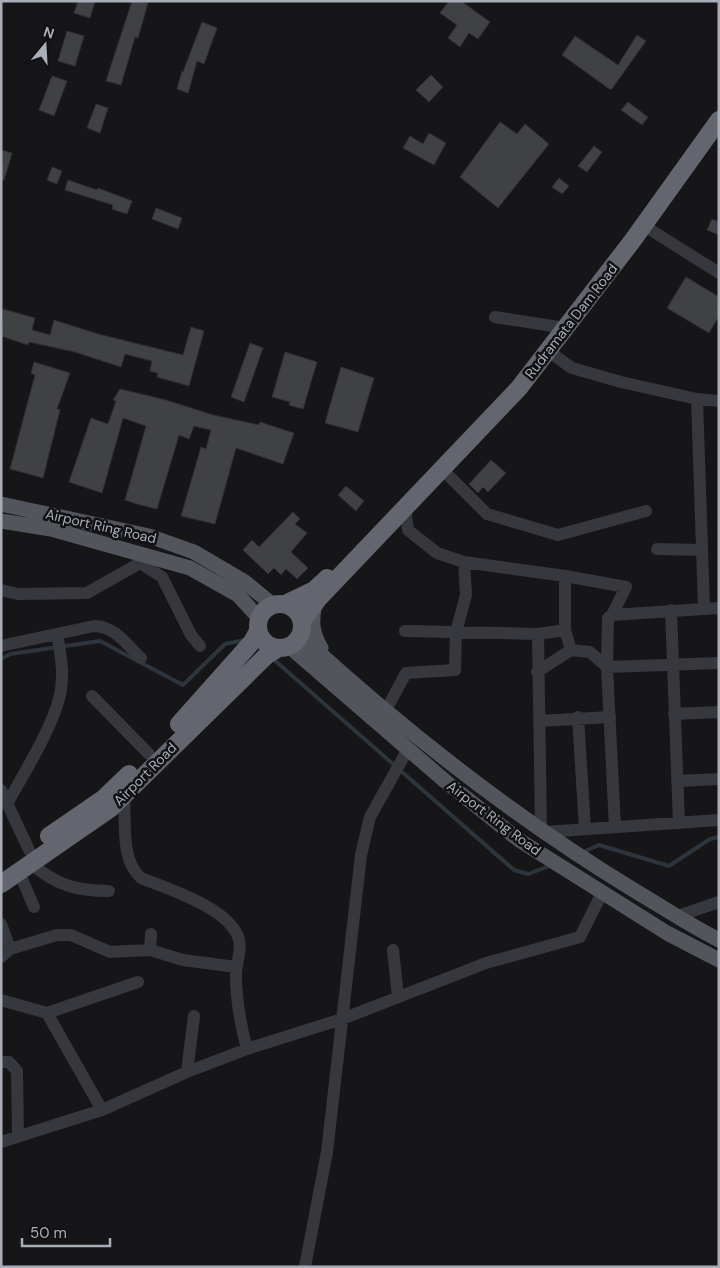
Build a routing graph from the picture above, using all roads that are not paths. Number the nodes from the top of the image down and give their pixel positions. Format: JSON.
{"nodes":[{"id":1,"x":719,"y":120,"type":"edge"},
{"id":2,"x":644,"y":225,"type":"junction"},
{"id":3,"x":719,"y":272,"type":"edge"},
{"id":4,"x":495,"y":317,"type":"dead end"},
{"id":5,"x":565,"y":328,"type":"junction"},
{"id":6,"x":548,"y":351,"type":"junction"},
{"id":7,"x":697,"y":399,"type":"junction"},
{"id":8,"x":719,"y":400,"type":"edge"},
{"id":9,"x":442,"y":469,"type":"junction"},
{"id":10,"x":1,"y":504,"type":"edge"},
{"id":11,"x":405,"y":507,"type":"junction"},
{"id":12,"x":646,"y":511,"type":"dead end"},
{"id":13,"x":1,"y":521,"type":"edge"},
{"id":14,"x":657,"y":549,"type":"dead end"},
{"id":15,"x":702,"y":550,"type":"junction"},
{"id":16,"x":464,"y":562,"type":"junction"},
{"id":17,"x":565,"y":576,"type":"junction"},
{"id":18,"x":245,"y":582,"type":"junction"},
{"id":19,"x":1,"y":590,"type":"edge"},
{"id":20,"x":314,"y":597,"type":"junction"},
{"id":21,"x":279,"y":605,"type":"junction"},
{"id":22,"x":704,"y":608,"type":"junction"},
{"id":23,"x":719,"y":608,"type":"edge"},
{"id":24,"x":671,"y":610,"type":"junction"},
{"id":25,"x":612,"y":614,"type":"junction"},
{"id":26,"x":258,"y":624,"type":"junction"},
{"id":27,"x":302,"y":627,"type":"junction"},
{"id":28,"x":565,"y":630,"type":"junction"},
{"id":29,"x":405,"y":631,"type":"dead end"},
{"id":30,"x":456,"y":632,"type":"junction"},
{"id":31,"x":538,"y":634,"type":"junction"},
{"id":32,"x":58,"y":643,"type":"junction"},
{"id":33,"x":1,"y":646,"type":"edge"},
{"id":34,"x":200,"y":646,"type":"dead end"},
{"id":35,"x":283,"y":648,"type":"junction"},
{"id":36,"x":570,"y":650,"type":"junction"},
{"id":37,"x":141,"y":658,"type":"dead end"},
{"id":38,"x":719,"y":663,"type":"edge"},
{"id":39,"x":672,"y":665,"type":"junction"},
{"id":40,"x":335,"y":667,"type":"junction"},
{"id":41,"x":607,"y":667,"type":"junction"},
{"id":42,"x":537,"y":672,"type":"junction"},
{"id":43,"x":92,"y":696,"type":"dead end"},
{"id":44,"x":386,"y":710,"type":"junction"},
{"id":45,"x":719,"y":712,"type":"edge"},
{"id":46,"x":674,"y":714,"type":"junction"},
{"id":47,"x":610,"y":716,"type":"junction"},
{"id":48,"x":578,"y":717,"type":"junction"},
{"id":49,"x":539,"y":721,"type":"junction"},
{"id":50,"x":408,"y":750,"type":"junction"},
{"id":51,"x":149,"y":754,"type":"junction"},
{"id":52,"x":719,"y":779,"type":"edge"},
{"id":53,"x":677,"y":782,"type":"junction"},
{"id":54,"x":1,"y":790,"type":"edge"},
{"id":55,"x":124,"y":795,"type":"junction"},
{"id":56,"x":7,"y":804,"type":"junction"},
{"id":57,"x":719,"y":820,"type":"edge"},
{"id":58,"x":679,"y":822,"type":"junction"},
{"id":59,"x":615,"y":827,"type":"junction"},
{"id":60,"x":585,"y":829,"type":"junction"},
{"id":61,"x":543,"y":831,"type":"junction"},
{"id":62,"x":26,"y":862,"type":"junction"},
{"id":63,"x":1,"y":869,"type":"edge"},
{"id":64,"x":1,"y":884,"type":"edge"},
{"id":65,"x":109,"y":891,"type":"dead end"},
{"id":66,"x":602,"y":893,"type":"junction"},
{"id":67,"x":719,"y":902,"type":"edge"},
{"id":68,"x":34,"y":907,"type":"dead end"},
{"id":69,"x":678,"y":916,"type":"junction"},
{"id":70,"x":1,"y":924,"type":"edge"},
{"id":71,"x":150,"y":934,"type":"dead end"},
{"id":72,"x":719,"y":940,"type":"edge"},
{"id":73,"x":150,"y":950,"type":"junction"},
{"id":74,"x":393,"y":950,"type":"dead end"},
{"id":75,"x":6,"y":953,"type":"edge"},
{"id":76,"x":719,"y":960,"type":"edge"},
{"id":77,"x":236,"y":967,"type":"junction"},
{"id":78,"x":138,"y":982,"type":"dead end"},
{"id":79,"x":398,"y":997,"type":"junction"},
{"id":80,"x":1,"y":1000,"type":"edge"},
{"id":81,"x":47,"y":1013,"type":"junction"},
{"id":82,"x":194,"y":1016,"type":"dead end"},
{"id":83,"x":342,"y":1019,"type":"junction"},
{"id":84,"x":247,"y":1050,"type":"junction"},
{"id":85,"x":1,"y":1062,"type":"edge"},
{"id":86,"x":186,"y":1072,"type":"junction"},
{"id":87,"x":102,"y":1110,"type":"junction"},
{"id":88,"x":18,"y":1136,"type":"junction"},
{"id":89,"x":1,"y":1142,"type":"edge"},
{"id":90,"x":305,"y":1267,"type":"edge"}],
"edges":[{"from":1,"to":2,"type":"highway","name":"Rudramata Dam Road"},
{"from":2,"to":3,"type":"street"},
{"from":2,"to":5,"type":"highway","name":"Rudramata Dam Road"},
{"from":4,"to":5,"type":"street"},
{"from":5,"to":6,"type":"highway","name":"Rudramata Dam Road"},
{"from":6,"to":7,"type":"street"},
{"from":6,"to":9,"type":"highway","name":"Rudramata Dam Road"},
{"from":7,"to":8,"type":"street"},
{"from":7,"to":15,"type":"street"},
{"from":9,"to":11,"type":"highway","name":"Rudramata Dam Road"},
{"from":9,"to":12,"type":"street"},
{"from":10,"to":18,"type":"main road","name":"Airport Ring Road"},
{"from":11,"to":16,"type":"street"},
{"from":11,"to":20,"type":"highway","name":"Rudramata Dam Road"},
{"from":13,"to":26,"type":"main road","name":"Airport Ring Road"},
{"from":14,"to":15,"type":"street"},
{"from":15,"to":22,"type":"street"},
{"from":16,"to":17,"type":"street"},
{"from":16,"to":30,"type":"street"},
{"from":17,"to":25,"type":"street"},
{"from":17,"to":28,"type":"street"},
{"from":18,"to":20,"type":"main road"},
{"from":18,"to":21,"type":"main road","name":"Airport Ring Road"},
{"from":19,"to":34,"type":"street"},
{"from":20,"to":21,"type":"highway"},
{"from":20,"to":27,"type":"highway"},
{"from":20,"to":40,"type":"main road"},
{"from":21,"to":26,"type":"highway"},
{"from":21,"to":27,"type":"highway"},
{"from":22,"to":23,"type":"street"},
{"from":22,"to":24,"type":"street"},
{"from":24,"to":25,"type":"street"},
{"from":24,"to":39,"type":"street"},
{"from":25,"to":41,"type":"street"},
{"from":26,"to":35,"type":"highway"},
{"from":26,"to":51,"type":"highway","name":"Airport Road"},
{"from":27,"to":35,"type":"highway"},
{"from":27,"to":40,"type":"main road","name":"Airport Ring Road"},
{"from":28,"to":31,"type":"street"},
{"from":28,"to":36,"type":"street"},
{"from":29,"to":30,"type":"street"},
{"from":30,"to":31,"type":"street"},
{"from":30,"to":44,"type":"street"},
{"from":31,"to":42,"type":"street"},
{"from":32,"to":33,"type":"street"},
{"from":32,"to":37,"type":"street"},
{"from":32,"to":56,"type":"street"},
{"from":35,"to":50,"type":"main road","name":"Airport Ring Road"},
{"from":35,"to":55,"type":"highway","name":"Airport Road"},
{"from":36,"to":41,"type":"street"},
{"from":36,"to":42,"type":"street"},
{"from":38,"to":39,"type":"street"},
{"from":39,"to":41,"type":"street"},
{"from":39,"to":46,"type":"street"},
{"from":40,"to":44,"type":"main road","name":"Airport Ring Road"},
{"from":41,"to":47,"type":"street"},
{"from":42,"to":49,"type":"street"},
{"from":43,"to":51,"type":"street"},
{"from":44,"to":61,"type":"main road","name":"Airport Ring Road"},
{"from":45,"to":46,"type":"street"},
{"from":46,"to":53,"type":"street"},
{"from":47,"to":48,"type":"street"},
{"from":47,"to":59,"type":"street"},
{"from":48,"to":49,"type":"street"},
{"from":48,"to":60,"type":"street"},
{"from":49,"to":61,"type":"street"},
{"from":50,"to":66,"type":"main road","name":"Airport Ring Road"},
{"from":50,"to":83,"type":"street"},
{"from":51,"to":62,"type":"highway","name":"Airport Road"},
{"from":52,"to":53,"type":"street"},
{"from":53,"to":58,"type":"street"},
{"from":54,"to":56,"type":"street"},
{"from":55,"to":62,"type":"highway","name":"Airport Road"},
{"from":55,"to":77,"type":"street"},
{"from":56,"to":62,"type":"street"},
{"from":57,"to":58,"type":"street"},
{"from":58,"to":59,"type":"street"},
{"from":59,"to":60,"type":"street"},
{"from":60,"to":61,"type":"street"},
{"from":61,"to":69,"type":"main road","name":"Airport Ring Road"},
{"from":62,"to":63,"type":"highway","name":"Airport Road"},
{"from":62,"to":64,"type":"highway","name":"Airport Road"},
{"from":62,"to":65,"type":"street"},
{"from":62,"to":68,"type":"street"},
{"from":66,"to":76,"type":"main road","name":"Airport Ring Road"},
{"from":66,"to":79,"type":"street"},
{"from":67,"to":69,"type":"street"},
{"from":69,"to":72,"type":"main road","name":"Airport Ring Road"},
{"from":70,"to":75,"type":"street"},
{"from":71,"to":73,"type":"street"},
{"from":73,"to":75,"type":"street"},
{"from":73,"to":77,"type":"street"},
{"from":74,"to":79,"type":"street"},
{"from":77,"to":84,"type":"street"},
{"from":78,"to":81,"type":"street"},
{"from":79,"to":83,"type":"street"},
{"from":80,"to":81,"type":"street"},
{"from":81,"to":87,"type":"street"},
{"from":82,"to":86,"type":"street"},
{"from":83,"to":84,"type":"street"},
{"from":83,"to":90,"type":"street"},
{"from":84,"to":86,"type":"street"},
{"from":85,"to":88,"type":"street"},
{"from":86,"to":87,"type":"street"},
{"from":87,"to":88,"type":"street"},
{"from":88,"to":89,"type":"street"}]}
